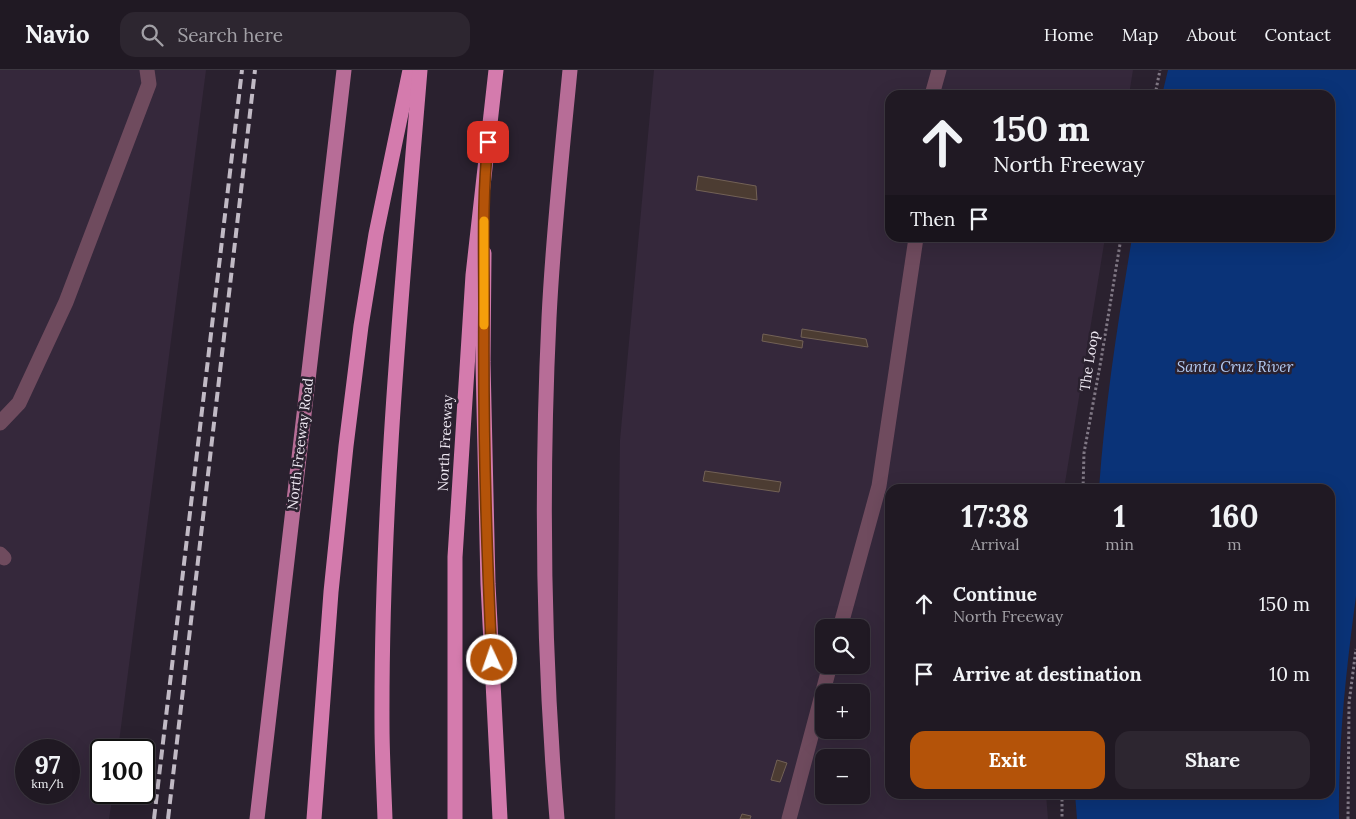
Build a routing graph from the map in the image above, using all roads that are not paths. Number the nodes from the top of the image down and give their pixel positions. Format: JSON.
{"nodes":[{"id":1,"x":147,"y":70,"type":"edge"},
{"id":2,"x":344,"y":70,"type":"edge"},
{"id":3,"x":410,"y":70,"type":"edge"},
{"id":4,"x":420,"y":70,"type":"edge"},
{"id":5,"x":496,"y":70,"type":"edge"},
{"id":6,"x":570,"y":70,"type":"edge"},
{"id":7,"x":939,"y":70,"type":"edge"},
{"id":8,"x":933,"y":90,"type":"edge"},
{"id":9,"x":484,"y":178,"type":"junction"},
{"id":10,"x":915,"y":242,"type":"edge"},
{"id":11,"x":0,"y":423,"type":"edge"},
{"id":12,"x":842,"y":619,"type":"edge"},
{"id":13,"x":828,"y":674,"type":"edge"},
{"id":14,"x":256,"y":819,"type":"edge"},
{"id":15,"x":314,"y":819,"type":"edge"},
{"id":16,"x":385,"y":819,"type":"edge"},
{"id":17,"x":455,"y":819,"type":"edge"},
{"id":18,"x":500,"y":819,"type":"edge"},
{"id":19,"x":557,"y":819,"type":"edge"},
{"id":20,"x":789,"y":819,"type":"edge"}],
"edges":[{"from":1,"to":11,"type":"lane"},
{"from":2,"to":14,"type":"main road","name":"North Freeway Road"},
{"from":3,"to":15,"type":"highway"},
{"from":4,"to":16,"type":"highway"},
{"from":5,"to":9,"type":"highway","name":"North Freeway"},
{"from":6,"to":19,"type":"main road"},
{"from":7,"to":8,"type":"lane"},
{"from":9,"to":17,"type":"highway","name":"North Freeway"},
{"from":9,"to":18,"type":"highway"},
{"from":10,"to":12,"type":"lane"},
{"from":13,"to":20,"type":"lane"}]}
